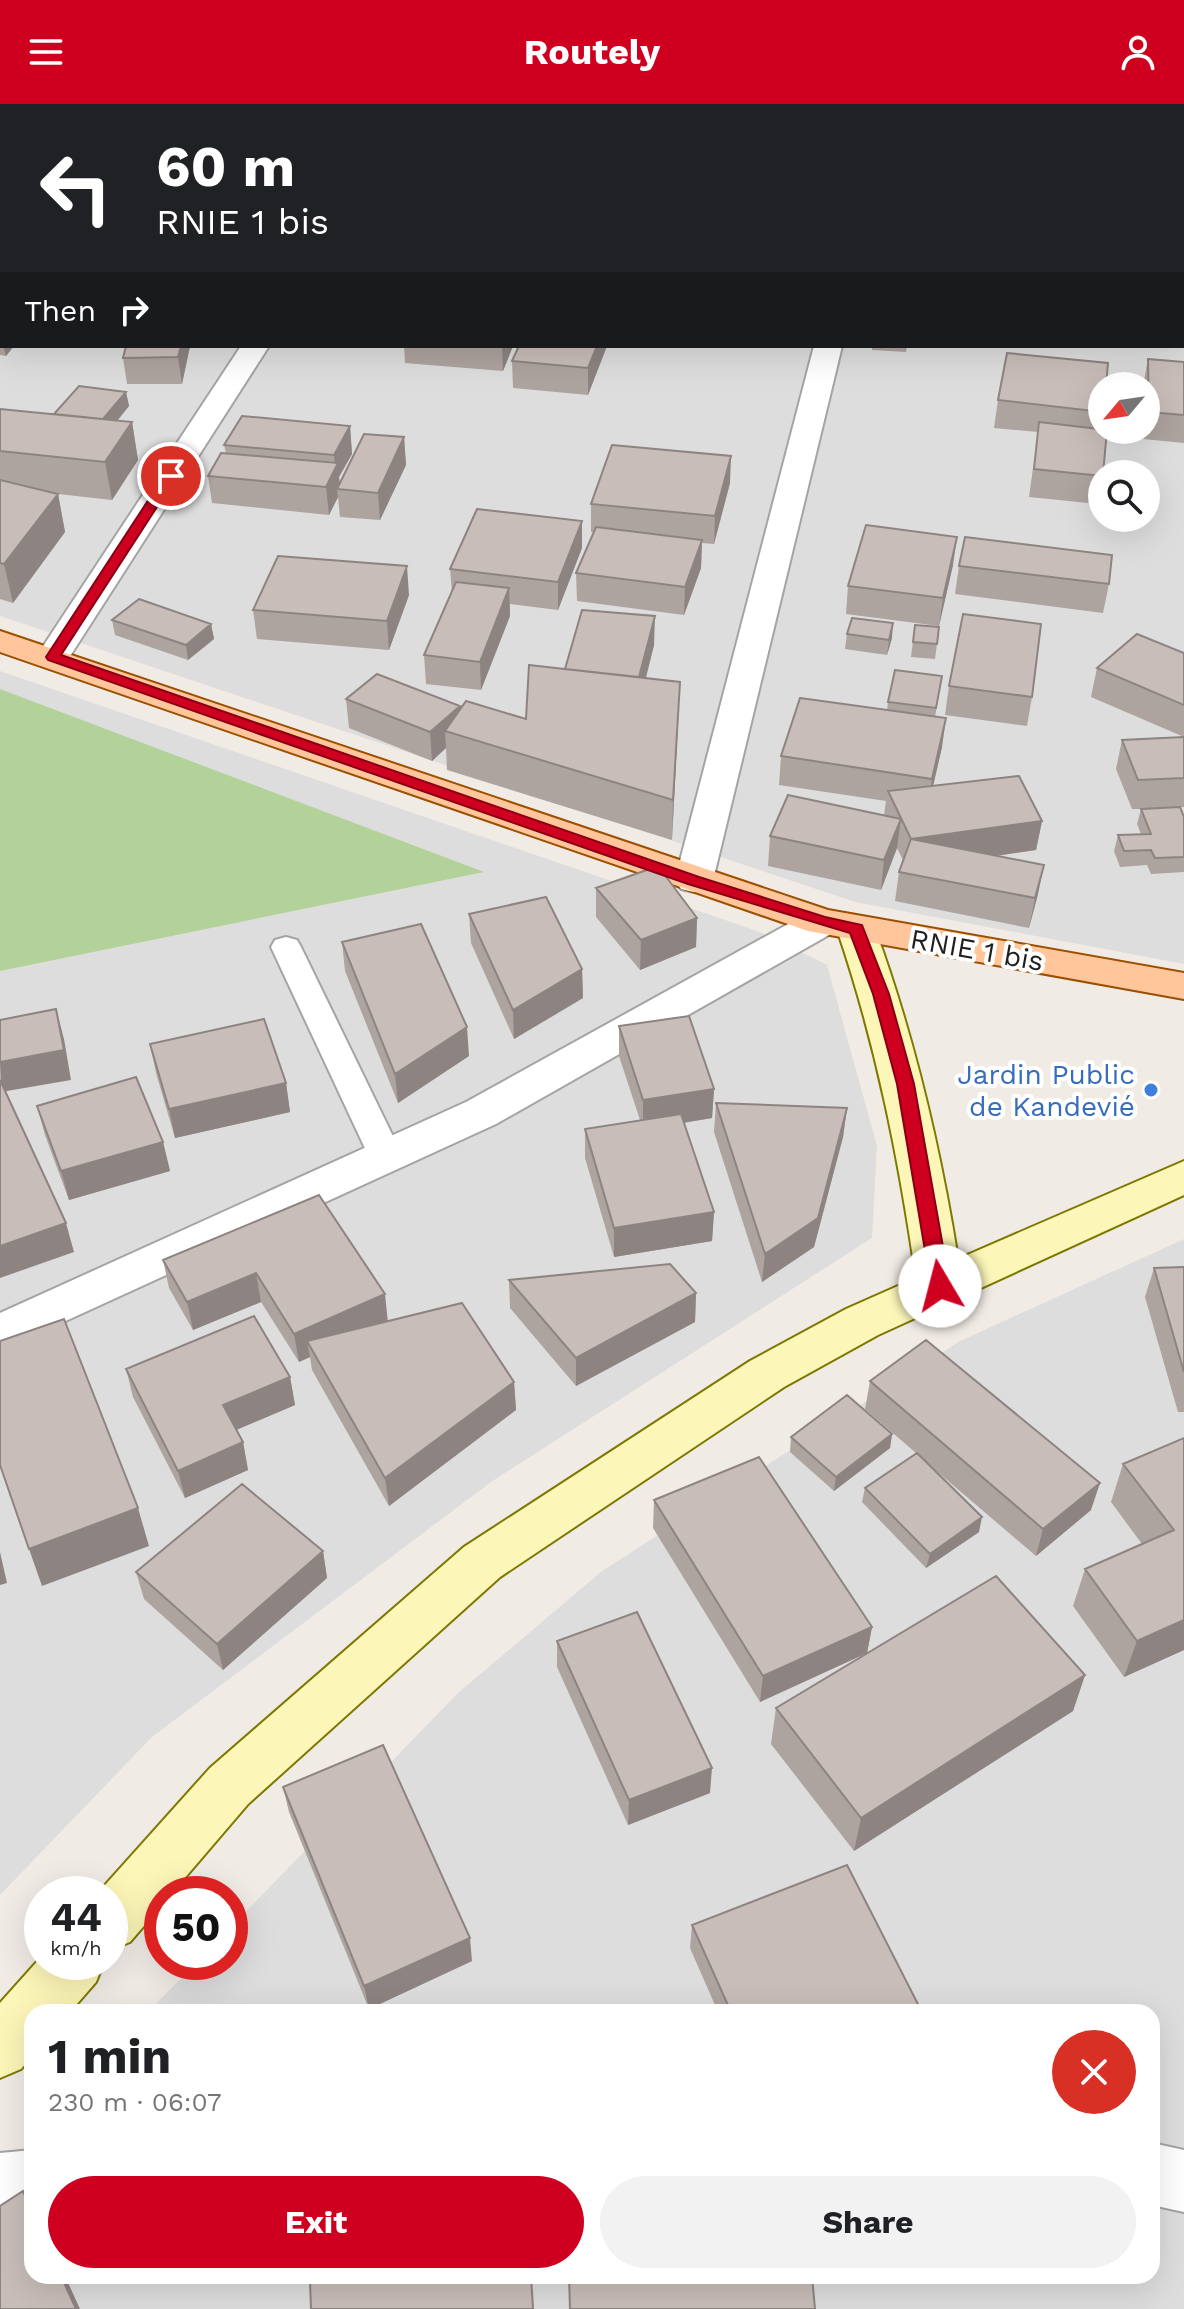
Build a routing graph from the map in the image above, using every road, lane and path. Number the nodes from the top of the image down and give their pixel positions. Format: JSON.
{"nodes":[{"id":1,"x":254,"y":348,"type":"edge"},
{"id":2,"x":827,"y":348,"type":"edge"},
{"id":3,"x":0,"y":641,"type":"edge"},
{"id":4,"x":53,"y":657,"type":"junction"},
{"id":5,"x":694,"y":880,"type":"junction"},
{"id":6,"x":839,"y":926,"type":"junction"},
{"id":7,"x":286,"y":947,"type":"dead end"},
{"id":8,"x":1184,"y":986,"type":"edge"},
{"id":9,"x":387,"y":1159,"type":"junction"},
{"id":10,"x":1184,"y":1177,"type":"edge"},
{"id":11,"x":940,"y":1286,"type":"junction"},
{"id":12,"x":0,"y":1333,"type":"edge"},
{"id":13,"x":128,"y":1901,"type":"edge"},
{"id":14,"x":59,"y":1980,"type":"edge"},
{"id":15,"x":38,"y":2004,"type":"edge"},
{"id":16,"x":24,"y":2020,"type":"edge"},
{"id":17,"x":0,"y":2048,"type":"edge"},
{"id":18,"x":1160,"y":2176,"type":"edge"},
{"id":19,"x":1184,"y":2181,"type":"edge"},
{"id":20,"x":24,"y":2182,"type":"edge"},
{"id":21,"x":0,"y":2184,"type":"edge"}],
"edges":[{"from":1,"to":4,"type":"street"},
{"from":2,"to":5,"type":"street"},
{"from":3,"to":4,"type":"main road","name":"RNIE 1 bis"},
{"from":4,"to":5,"type":"main road","name":"RNIE 1 bis"},
{"from":5,"to":6,"type":"main road","name":"RNIE 1 bis"},
{"from":6,"to":8,"type":"main road","name":"RNIE 1 bis"},
{"from":6,"to":9,"type":"street"},
{"from":6,"to":11,"type":"main road"},
{"from":7,"to":9,"type":"lane"},
{"from":9,"to":12,"type":"street"},
{"from":10,"to":11,"type":"main road"},
{"from":11,"to":13,"type":"main road"},
{"from":14,"to":15,"type":"main road"},
{"from":16,"to":17,"type":"main road"},
{"from":18,"to":19,"type":"street"},
{"from":20,"to":21,"type":"street"}]}
